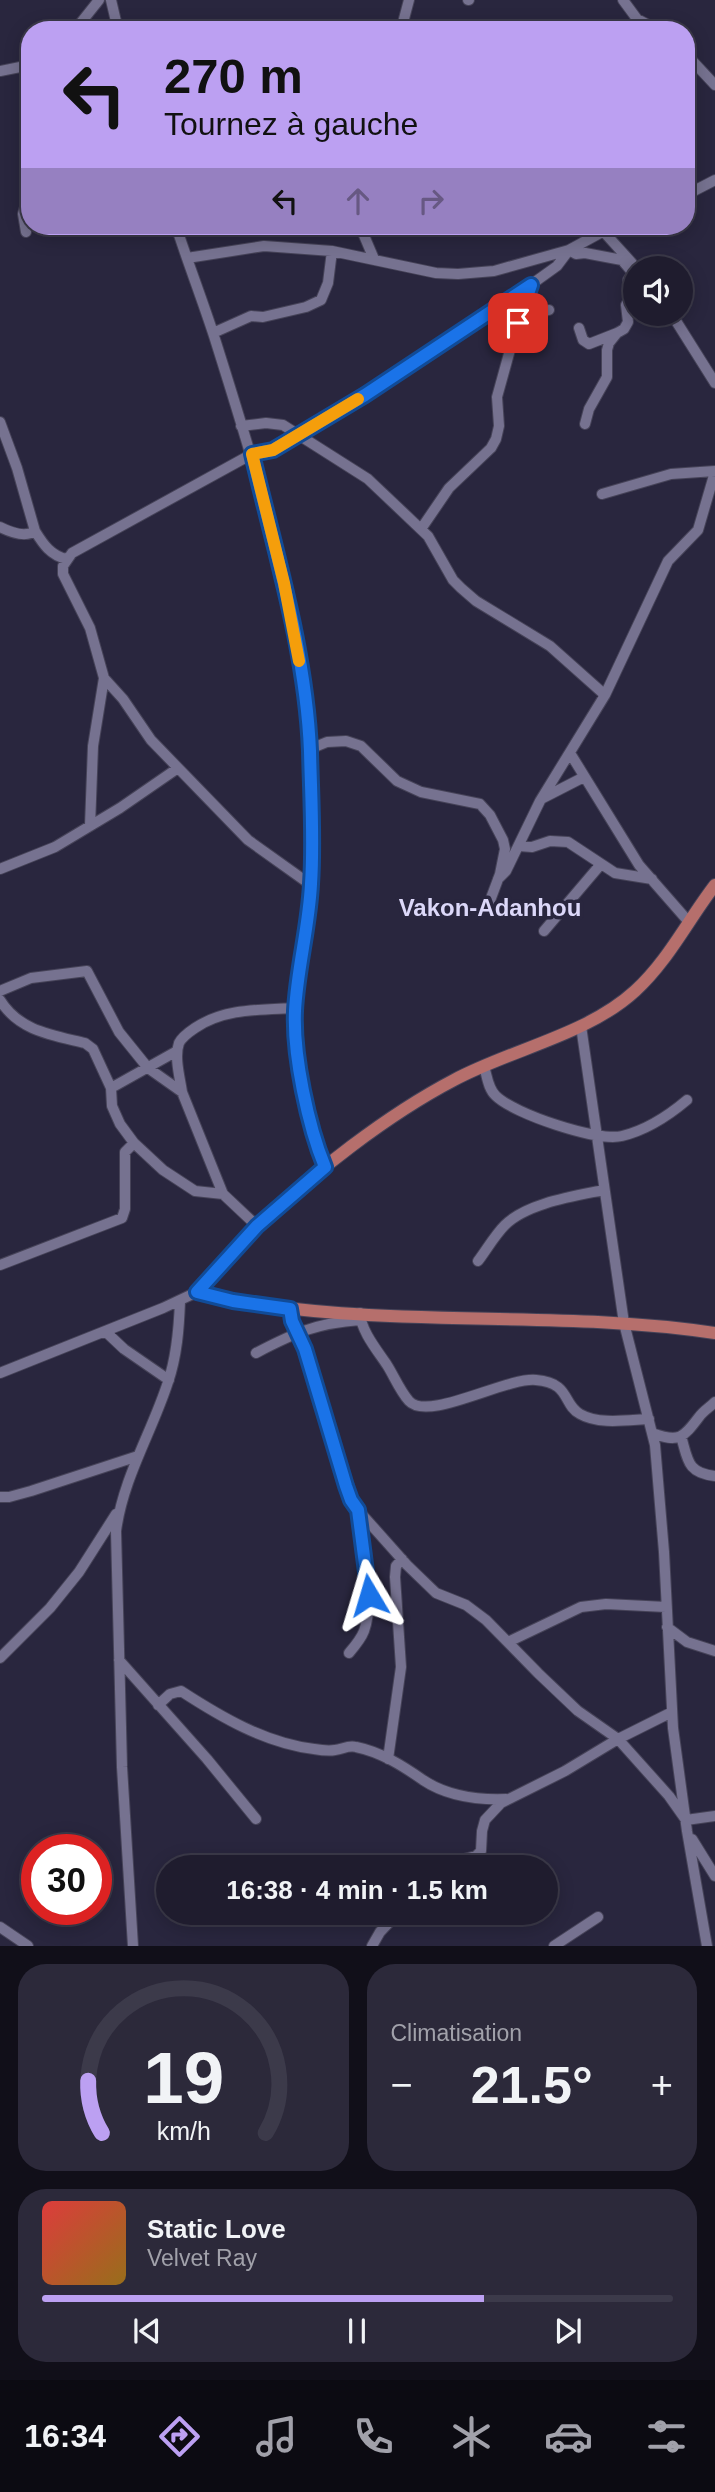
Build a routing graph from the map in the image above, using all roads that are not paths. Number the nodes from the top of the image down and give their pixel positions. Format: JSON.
{"nodes":[{"id":1,"x":99,"y":0,"type":"edge"},
{"id":2,"x":111,"y":0,"type":"edge"},
{"id":3,"x":409,"y":0,"type":"edge"},
{"id":4,"x":623,"y":0,"type":"edge"},
{"id":5,"x":82,"y":21,"type":"edge"},
{"id":6,"x":116,"y":21,"type":"edge"},
{"id":7,"x":403,"y":21,"type":"edge"},
{"id":8,"x":641,"y":21,"type":"edge"},
{"id":9,"x":695,"y":64,"type":"edge"},
{"id":10,"x":21,"y":67,"type":"edge"},
{"id":11,"x":0,"y":71,"type":"edge"},
{"id":12,"x":715,"y":85,"type":"edge"},
{"id":13,"x":715,"y":180,"type":"edge"},
{"id":14,"x":695,"y":190,"type":"edge"},
{"id":15,"x":179,"y":235,"type":"edge"},
{"id":16,"x":364,"y":235,"type":"edge"},
{"id":17,"x":596,"y":235,"type":"edge"},
{"id":18,"x":613,"y":235,"type":"edge"},
{"id":19,"x":592,"y":237,"type":"joint"},
{"id":20,"x":569,"y":250,"type":"junction"},
{"id":21,"x":332,"y":251,"type":"junction"},
{"id":22,"x":628,"y":256,"type":"edge"},
{"id":23,"x":187,"y":258,"type":"junction"},
{"id":24,"x":374,"y":259,"type":"junction"},
{"id":25,"x":531,"y":285,"type":"junction"},
{"id":26,"x":524,"y":306,"type":"junction"},
{"id":27,"x":549,"y":310,"type":"dead end"},
{"id":28,"x":679,"y":326,"type":"edge"},
{"id":29,"x":579,"y":328,"type":"dead end"},
{"id":30,"x":213,"y":333,"type":"junction"},
{"id":31,"x":617,"y":333,"type":"junction"},
{"id":32,"x":715,"y":383,"type":"edge"},
{"id":33,"x":0,"y":422,"type":"edge"},
{"id":34,"x":585,"y":424,"type":"dead end"},
{"id":35,"x":241,"y":426,"type":"junction"},
{"id":36,"x":297,"y":436,"type":"junction"},
{"id":37,"x":252,"y":454,"type":"junction"},
{"id":38,"x":715,"y":471,"type":"edge"},
{"id":39,"x":602,"y":494,"type":"dead end"},
{"id":40,"x":0,"y":527,"type":"edge"},
{"id":41,"x":421,"y":529,"type":"junction"},
{"id":42,"x":35,"y":531,"type":"junction"},
{"id":43,"x":67,"y":559,"type":"junction"},
{"id":44,"x":104,"y":678,"type":"junction"},
{"id":45,"x":605,"y":695,"type":"junction"},
{"id":46,"x":310,"y":749,"type":"junction"},
{"id":47,"x":569,"y":753,"type":"junction"},
{"id":48,"x":178,"y":768,"type":"junction"},
{"id":49,"x":584,"y":777,"type":"junction"},
{"id":50,"x":540,"y":801,"type":"junction"},
{"id":51,"x":90,"y":826,"type":"junction"},
{"id":52,"x":519,"y":846,"type":"junction"},
{"id":53,"x":601,"y":863,"type":"junction"},
{"id":54,"x":0,"y":869,"type":"edge"},
{"id":55,"x":498,"y":879,"type":"junction"},
{"id":56,"x":652,"y":879,"type":"junction"},
{"id":57,"x":311,"y":885,"type":"junction"},
{"id":58,"x":715,"y":885,"type":"edge"},
{"id":59,"x":488,"y":906,"type":"dead end"},
{"id":60,"x":688,"y":921,"type":"junction"},
{"id":61,"x":544,"y":931,"type":"dead end"},
{"id":62,"x":0,"y":991,"type":"edge"},
{"id":63,"x":0,"y":1000,"type":"edge"},
{"id":64,"x":295,"y":1008,"type":"junction"},
{"id":65,"x":581,"y":1026,"type":"junction"},
{"id":66,"x":177,"y":1051,"type":"junction"},
{"id":67,"x":484,"y":1066,"type":"junction"},
{"id":68,"x":148,"y":1068,"type":"junction"},
{"id":69,"x":111,"y":1087,"type":"junction"},
{"id":70,"x":182,"y":1092,"type":"junction"},
{"id":71,"x":687,"y":1100,"type":"dead end"},
{"id":72,"x":596,"y":1134,"type":"junction"},
{"id":73,"x":134,"y":1143,"type":"junction"},
{"id":74,"x":325,"y":1167,"type":"junction"},
{"id":75,"x":604,"y":1190,"type":"junction"},
{"id":76,"x":223,"y":1194,"type":"junction"},
{"id":77,"x":257,"y":1226,"type":"junction"},
{"id":78,"x":478,"y":1261,"type":"dead end"},
{"id":79,"x":0,"y":1265,"type":"edge"},
{"id":80,"x":197,"y":1292,"type":"junction"},
{"id":81,"x":180,"y":1301,"type":"junction"},
{"id":82,"x":290,"y":1309,"type":"junction"},
{"id":83,"x":360,"y":1317,"type":"junction"},
{"id":84,"x":624,"y":1323,"type":"junction"},
{"id":85,"x":106,"y":1332,"type":"junction"},
{"id":86,"x":298,"y":1332,"type":"junction"},
{"id":87,"x":715,"y":1333,"type":"edge"},
{"id":88,"x":256,"y":1353,"type":"dead end"},
{"id":89,"x":0,"y":1373,"type":"edge"},
{"id":90,"x":169,"y":1380,"type":"junction"},
{"id":91,"x":715,"y":1402,"type":"edge"},
{"id":92,"x":649,"y":1419,"type":"junction"},
{"id":93,"x":652,"y":1433,"type":"junction"},
{"id":94,"x":681,"y":1436,"type":"junction"},
{"id":95,"x":138,"y":1456,"type":"junction"},
{"id":96,"x":715,"y":1476,"type":"edge"},
{"id":97,"x":0,"y":1497,"type":"edge"},
{"id":98,"x":120,"y":1507,"type":"junction"},
{"id":99,"x":358,"y":1510,"type":"junction"},
{"id":100,"x":402,"y":1559,"type":"junction"},
{"id":101,"x":666,"y":1607,"type":"junction"},
{"id":102,"x":667,"y":1628,"type":"junction"},
{"id":103,"x":508,"y":1642,"type":"junction"},
{"id":104,"x":715,"y":1651,"type":"edge"},
{"id":105,"x":349,"y":1653,"type":"dead end"},
{"id":106,"x":0,"y":1658,"type":"edge"},
{"id":107,"x":119,"y":1660,"type":"junction"},
{"id":108,"x":158,"y":1705,"type":"junction"},
{"id":109,"x":672,"y":1712,"type":"junction"},
{"id":110,"x":618,"y":1739,"type":"junction"},
{"id":111,"x":388,"y":1759,"type":"junction"},
{"id":112,"x":506,"y":1799,"type":"junction"},
{"id":113,"x":715,"y":1816,"type":"edge"},
{"id":114,"x":256,"y":1819,"type":"dead end"},
{"id":115,"x":686,"y":1826,"type":"junction"},
{"id":116,"x":477,"y":1855,"type":"edge"},
{"id":117,"x":715,"y":1876,"type":"edge"},
{"id":118,"x":598,"y":1917,"type":"dead end"},
{"id":119,"x":387,"y":1925,"type":"edge"},
{"id":120,"x":0,"y":1927,"type":"edge"},
{"id":121,"x":28,"y":1946,"type":"edge"},
{"id":122,"x":133,"y":1946,"type":"edge"},
{"id":123,"x":372,"y":1946,"type":"edge"},
{"id":124,"x":554,"y":1946,"type":"edge"},
{"id":125,"x":707,"y":1946,"type":"edge"}],
"edges":[{"from":1,"to":5,"type":"street"},
{"from":2,"to":6,"type":"street"},
{"from":3,"to":7,"type":"street"},
{"from":4,"to":8,"type":"street"},
{"from":9,"to":12,"type":"street"},
{"from":10,"to":11,"type":"street"},
{"from":13,"to":14,"type":"street"},
{"from":15,"to":23,"type":"street"},
{"from":16,"to":24,"type":"street"},
{"from":17,"to":19,"type":"street"},
{"from":18,"to":22,"type":"street"},
{"from":19,"to":20,"type":"street"},
{"from":20,"to":24,"type":"street"},
{"from":20,"to":25,"type":"street"},
{"from":20,"to":31,"type":"street"},
{"from":21,"to":23,"type":"street"},
{"from":21,"to":24,"type":"street"},
{"from":21,"to":30,"type":"street"},
{"from":23,"to":30,"type":"street"},
{"from":25,"to":26,"type":"street"},
{"from":25,"to":36,"type":"street"},
{"from":26,"to":27,"type":"street"},
{"from":26,"to":41,"type":"street"},
{"from":28,"to":32,"type":"street"},
{"from":29,"to":31,"type":"street"},
{"from":30,"to":35,"type":"street"},
{"from":31,"to":34,"type":"street"},
{"from":33,"to":42,"type":"street"},
{"from":35,"to":36,"type":"street"},
{"from":35,"to":37,"type":"street"},
{"from":36,"to":37,"type":"street"},
{"from":36,"to":41,"type":"street"},
{"from":37,"to":43,"type":"street"},
{"from":37,"to":46,"type":"street"},
{"from":38,"to":39,"type":"street"},
{"from":38,"to":45,"type":"street"},
{"from":40,"to":42,"type":"street"},
{"from":41,"to":45,"type":"street"},
{"from":42,"to":43,"type":"street"},
{"from":43,"to":44,"type":"street"},
{"from":44,"to":48,"type":"street"},
{"from":44,"to":51,"type":"street"},
{"from":45,"to":47,"type":"street"},
{"from":46,"to":55,"type":"street"},
{"from":46,"to":57,"type":"street"},
{"from":47,"to":49,"type":"street"},
{"from":47,"to":50,"type":"street"},
{"from":48,"to":51,"type":"street"},
{"from":48,"to":57,"type":"street"},
{"from":49,"to":50,"type":"street"},
{"from":49,"to":56,"type":"street"},
{"from":50,"to":52,"type":"street"},
{"from":51,"to":54,"type":"street"},
{"from":52,"to":53,"type":"street"},
{"from":52,"to":55,"type":"street"},
{"from":53,"to":56,"type":"street"},
{"from":53,"to":61,"type":"street"},
{"from":55,"to":59,"type":"street"},
{"from":56,"to":60,"type":"street"},
{"from":57,"to":64,"type":"street"},
{"from":58,"to":60,"type":"main road"},
{"from":60,"to":65,"type":"main road"},
{"from":62,"to":68,"type":"street"},
{"from":63,"to":69,"type":"street"},
{"from":64,"to":66,"type":"street"},
{"from":64,"to":74,"type":"street"},
{"from":65,"to":67,"type":"main road"},
{"from":65,"to":72,"type":"street"},
{"from":66,"to":68,"type":"street"},
{"from":66,"to":70,"type":"street"},
{"from":67,"to":72,"type":"street"},
{"from":67,"to":74,"type":"main road"},
{"from":68,"to":69,"type":"street"},
{"from":68,"to":70,"type":"street"},
{"from":69,"to":73,"type":"street"},
{"from":70,"to":76,"type":"street"},
{"from":71,"to":72,"type":"street"},
{"from":72,"to":75,"type":"street"},
{"from":73,"to":76,"type":"street"},
{"from":73,"to":79,"type":"street"},
{"from":74,"to":77,"type":"main road"},
{"from":75,"to":78,"type":"street"},
{"from":75,"to":84,"type":"street"},
{"from":76,"to":77,"type":"street"},
{"from":77,"to":80,"type":"main road"},
{"from":80,"to":81,"type":"street"},
{"from":80,"to":82,"type":"main road"},
{"from":81,"to":85,"type":"street"},
{"from":81,"to":90,"type":"street"},
{"from":82,"to":83,"type":"main road"},
{"from":82,"to":86,"type":"street"},
{"from":83,"to":84,"type":"main road"},
{"from":83,"to":86,"type":"street"},
{"from":83,"to":92,"type":"street"},
{"from":84,"to":87,"type":"main road"},
{"from":84,"to":92,"type":"street"},
{"from":85,"to":89,"type":"street"},
{"from":85,"to":90,"type":"street"},
{"from":86,"to":88,"type":"street"},
{"from":86,"to":99,"type":"street"},
{"from":90,"to":95,"type":"street"},
{"from":91,"to":94,"type":"street"},
{"from":92,"to":93,"type":"street"},
{"from":93,"to":94,"type":"street"},
{"from":93,"to":101,"type":"street"},
{"from":94,"to":96,"type":"street"},
{"from":95,"to":97,"type":"street"},
{"from":95,"to":98,"type":"street"},
{"from":98,"to":106,"type":"street"},
{"from":98,"to":107,"type":"street"},
{"from":99,"to":100,"type":"street"},
{"from":99,"to":105,"type":"street"},
{"from":100,"to":103,"type":"street"},
{"from":100,"to":111,"type":"street"},
{"from":101,"to":102,"type":"street"},
{"from":101,"to":103,"type":"street"},
{"from":102,"to":104,"type":"street"},
{"from":102,"to":109,"type":"street"},
{"from":103,"to":110,"type":"street"},
{"from":107,"to":108,"type":"street"},
{"from":107,"to":122,"type":"street"},
{"from":108,"to":111,"type":"street"},
{"from":108,"to":114,"type":"street"},
{"from":109,"to":110,"type":"street"},
{"from":109,"to":115,"type":"street"},
{"from":110,"to":112,"type":"street"},
{"from":110,"to":115,"type":"street"},
{"from":111,"to":112,"type":"street"},
{"from":112,"to":116,"type":"street"},
{"from":113,"to":115,"type":"street"},
{"from":115,"to":117,"type":"street"},
{"from":115,"to":125,"type":"street"},
{"from":118,"to":124,"type":"street"},
{"from":119,"to":123,"type":"street"},
{"from":120,"to":121,"type":"street"}]}
